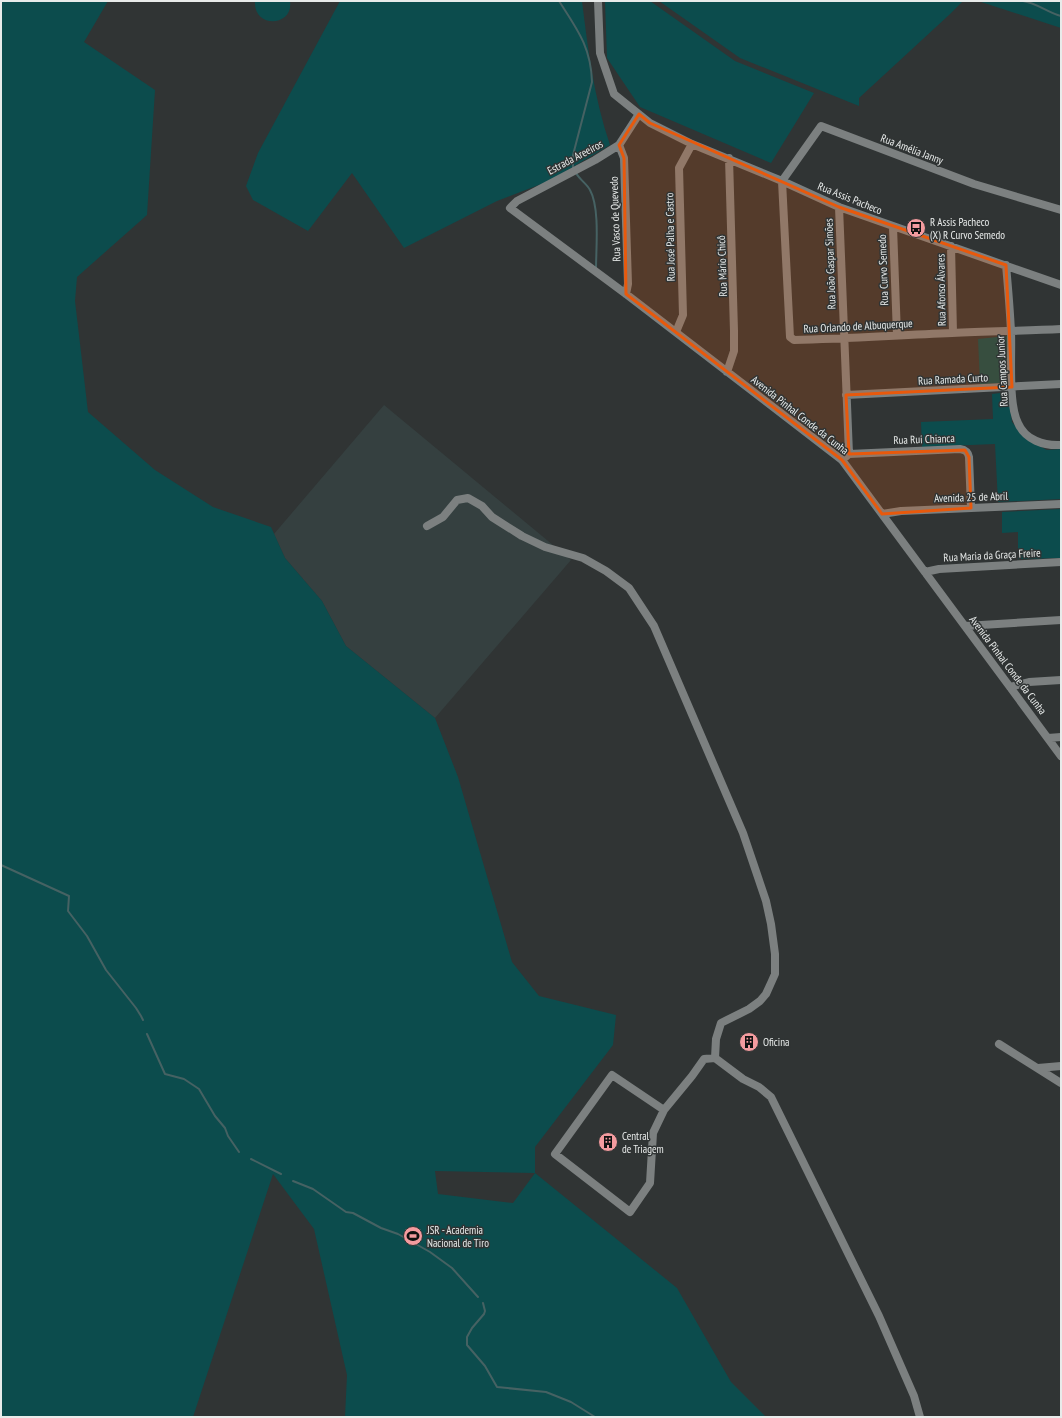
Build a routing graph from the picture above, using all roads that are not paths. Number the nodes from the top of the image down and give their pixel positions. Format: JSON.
{"nodes":[{"id":1,"x":598,"y":1,"type":"edge"},
{"id":2,"x":638,"y":114,"type":"junction"},
{"id":3,"x":692,"y":144,"type":"junction"},
{"id":4,"x":619,"y":145,"type":"junction"},
{"id":5,"x":729,"y":158,"type":"junction"},
{"id":6,"x":782,"y":181,"type":"junction"},
{"id":7,"x":510,"y":208,"type":"joint"},
{"id":8,"x":839,"y":208,"type":"junction"},
{"id":9,"x":1061,"y":210,"type":"edge"},
{"id":10,"x":893,"y":227,"type":"junction"},
{"id":11,"x":951,"y":246,"type":"junction"},
{"id":12,"x":1006,"y":265,"type":"junction"},
{"id":13,"x":1061,"y":285,"type":"edge"},
{"id":14,"x":626,"y":294,"type":"junction"},
{"id":15,"x":1061,"y":329,"type":"edge"},
{"id":16,"x":676,"y":332,"type":"junction"},
{"id":17,"x":953,"y":332,"type":"junction"},
{"id":18,"x":1011,"y":332,"type":"junction"},
{"id":19,"x":897,"y":335,"type":"junction"},
{"id":20,"x":844,"y":339,"type":"junction"},
{"id":21,"x":727,"y":372,"type":"junction"},
{"id":22,"x":1061,"y":384,"type":"edge"},
{"id":23,"x":1012,"y":387,"type":"junction"},
{"id":24,"x":846,"y":395,"type":"junction"},
{"id":25,"x":1061,"y":445,"type":"edge"},
{"id":26,"x":849,"y":454,"type":"junction"},
{"id":27,"x":842,"y":460,"type":"junction"},
{"id":28,"x":1061,"y":504,"type":"edge"},
{"id":29,"x":971,"y":508,"type":"junction"},
{"id":30,"x":882,"y":514,"type":"junction"},
{"id":31,"x":427,"y":526,"type":"dead end"},
{"id":32,"x":1061,"y":562,"type":"edge"},
{"id":33,"x":925,"y":572,"type":"junction"},
{"id":34,"x":1061,"y":620,"type":"edge"},
{"id":35,"x":965,"y":626,"type":"junction"},
{"id":36,"x":1061,"y":680,"type":"edge"},
{"id":37,"x":1010,"y":687,"type":"junction"},
{"id":38,"x":1061,"y":737,"type":"edge"},
{"id":39,"x":1048,"y":738,"type":"junction"},
{"id":40,"x":1061,"y":756,"type":"edge"},
{"id":41,"x":1000,"y":1044,"type":"dead end"},
{"id":42,"x":715,"y":1058,"type":"junction"},
{"id":43,"x":1061,"y":1066,"type":"edge"},
{"id":44,"x":1038,"y":1068,"type":"junction"},
{"id":45,"x":1061,"y":1083,"type":"edge"},
{"id":46,"x":664,"y":1110,"type":"junction"},
{"id":47,"x":920,"y":1417,"type":"edge"}],
"edges":[{"from":1,"to":2,"type":"street","name":"Rua Assis Pacheco"},
{"from":2,"to":3,"type":"street","name":"Rua Assis Pacheco"},
{"from":2,"to":4,"type":"street","name":"Estrada Areeiros"},
{"from":3,"to":5,"type":"street","name":"Rua Assis Pacheco"},
{"from":3,"to":16,"type":"street","name":"Rua José Palha e Castro"},
{"from":4,"to":7,"type":"street","name":"Estrada Areeiros"},
{"from":4,"to":14,"type":"street","name":"Rua Vasco de Quevedo"},
{"from":5,"to":6,"type":"street","name":"Rua Assis Pacheco"},
{"from":5,"to":21,"type":"street","name":"Rua Mário Chicô"},
{"from":6,"to":8,"type":"street","name":"Rua Assis Pacheco"},
{"from":6,"to":9,"type":"street","name":"Rua Amélia Janny"},
{"from":6,"to":20,"type":"street","name":"Rua Orlando de Albuquerque"},
{"from":7,"to":14,"type":"street","name":"Avenida Pinhal Conde da Cunha"},
{"from":8,"to":10,"type":"street","name":"Rua Assis Pacheco"},
{"from":8,"to":20,"type":"street","name":"Rua João Gaspar Simões"},
{"from":10,"to":11,"type":"street","name":"Rua Assis Pacheco"},
{"from":10,"to":19,"type":"street","name":"Rua Curvo Semedo"},
{"from":11,"to":12,"type":"street","name":"Rua Assis Pacheco"},
{"from":11,"to":17,"type":"street","name":"Rua Afonso Álvares"},
{"from":12,"to":13,"type":"street","name":"Rua Assis Pacheco"},
{"from":12,"to":18,"type":"street","name":"Rua Campos Junior"},
{"from":14,"to":16,"type":"street","name":"Avenida Pinhal Conde da Cunha"},
{"from":15,"to":18,"type":"street","name":"Rua Orlando de Albuquerque"},
{"from":16,"to":21,"type":"street","name":"Avenida Pinhal Conde da Cunha"},
{"from":17,"to":18,"type":"street","name":"Rua Orlando de Albuquerque"},
{"from":17,"to":19,"type":"street","name":"Rua Orlando de Albuquerque"},
{"from":18,"to":23,"type":"street","name":"Rua Campos Junior"},
{"from":19,"to":20,"type":"street","name":"Rua Orlando de Albuquerque"},
{"from":20,"to":24,"type":"street","name":"Rua João Gaspar Simões"},
{"from":21,"to":27,"type":"street","name":"Avenida Pinhal Conde da Cunha"},
{"from":22,"to":23,"type":"street","name":"Rua Ramada Curto"},
{"from":23,"to":24,"type":"street","name":"Rua Ramada Curto"},
{"from":23,"to":25,"type":"street","name":"Rua Campos Junior"},
{"from":24,"to":26,"type":"street","name":"Rua João Gaspar Simões"},
{"from":26,"to":27,"type":"street"},
{"from":26,"to":29,"type":"street","name":"Rua Rui Chianca"},
{"from":27,"to":30,"type":"street","name":"Avenida Pinhal Conde da Cunha"},
{"from":28,"to":29,"type":"street","name":"Avenida 25 de Abril"},
{"from":29,"to":30,"type":"street","name":"Avenida 25 de Abril"},
{"from":30,"to":33,"type":"street","name":"Avenida Pinhal Conde da Cunha"},
{"from":31,"to":42,"type":"street"},
{"from":32,"to":33,"type":"street","name":"Rua Maria da Graça Freire"},
{"from":33,"to":35,"type":"street","name":"Avenida Pinhal Conde da Cunha"},
{"from":34,"to":35,"type":"street"},
{"from":35,"to":37,"type":"street","name":"Avenida Pinhal Conde da Cunha"},
{"from":36,"to":37,"type":"street"},
{"from":37,"to":39,"type":"street","name":"Avenida Pinhal Conde da Cunha"},
{"from":38,"to":39,"type":"street"},
{"from":39,"to":40,"type":"street","name":"Avenida Pinhal Conde da Cunha"},
{"from":41,"to":44,"type":"street"},
{"from":42,"to":46,"type":"street"},
{"from":42,"to":47,"type":"street"},
{"from":43,"to":44,"type":"street"},
{"from":44,"to":45,"type":"street"},
{"from":46,"to":46,"type":"street"}]}
